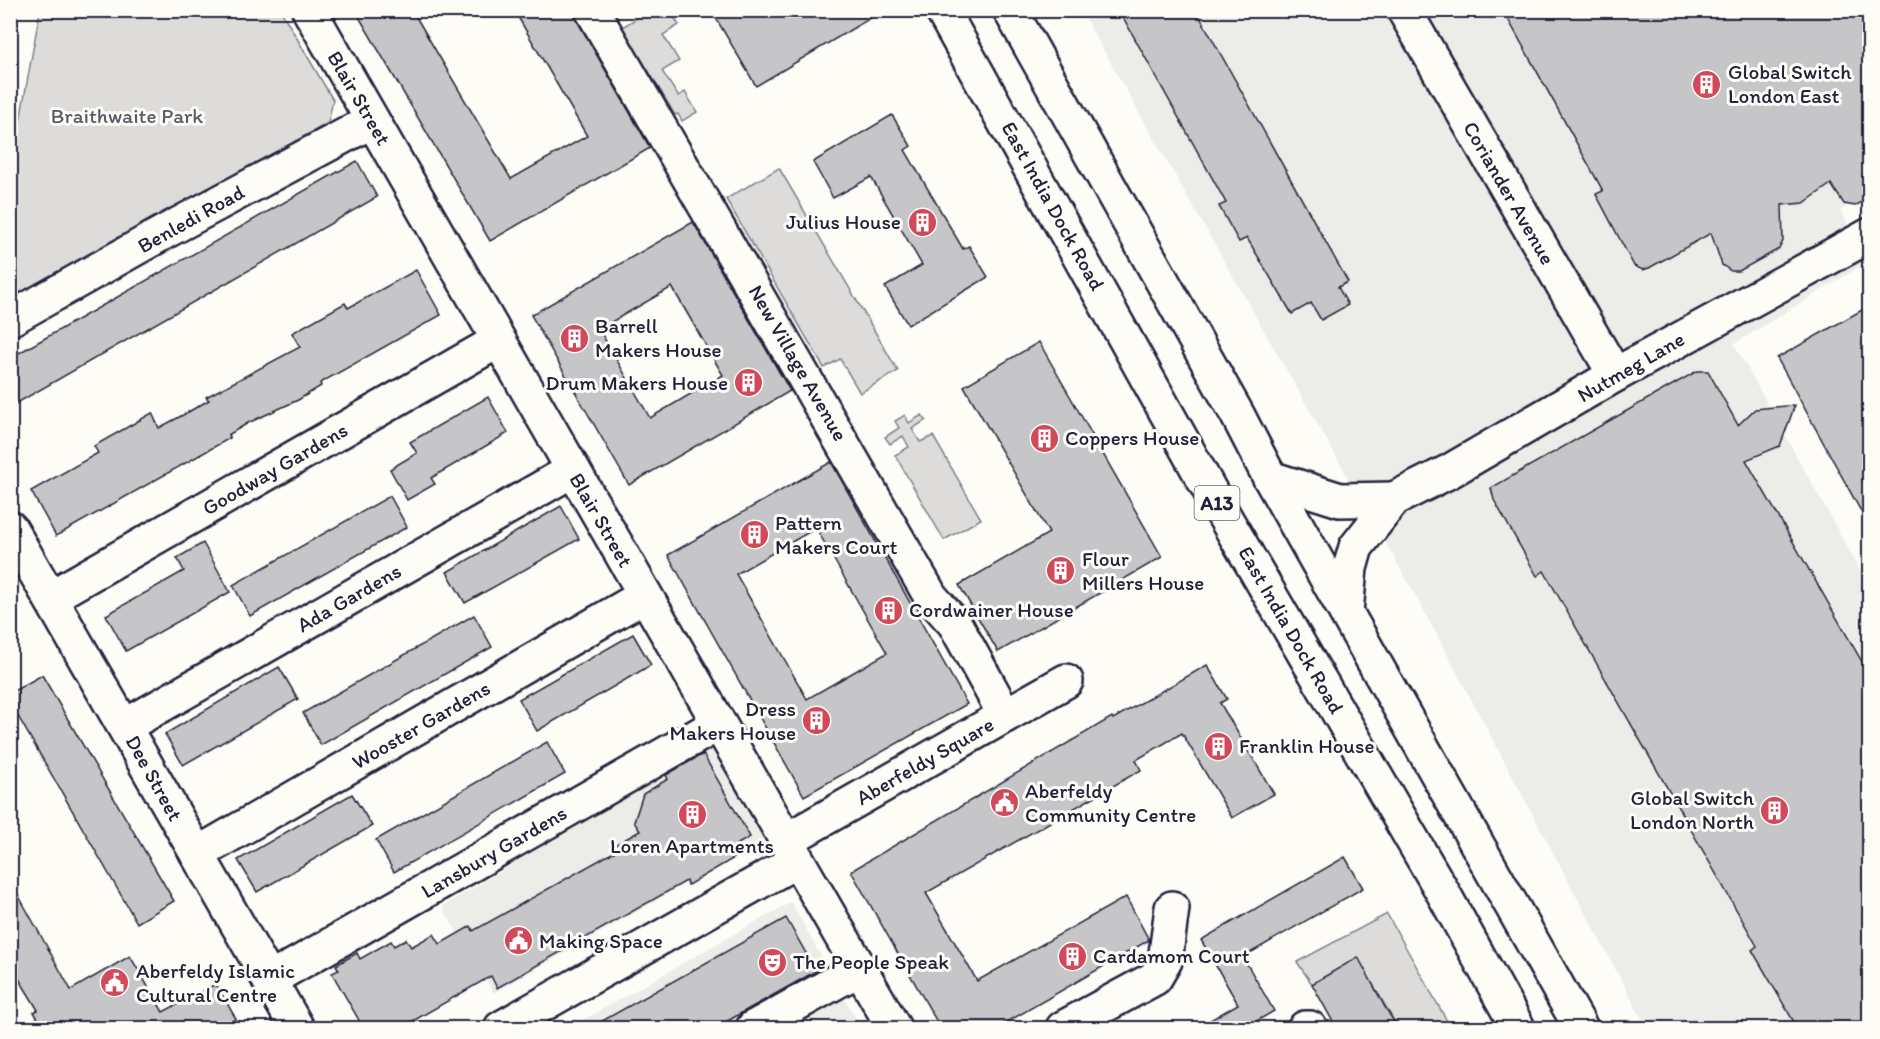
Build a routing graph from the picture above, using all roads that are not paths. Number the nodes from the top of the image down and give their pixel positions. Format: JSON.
{"nodes":[{"id":1,"x":309,"y":10,"type":"edge"},
{"id":2,"x":592,"y":10,"type":"edge"},
{"id":3,"x":942,"y":10,"type":"edge"},
{"id":4,"x":1010,"y":10,"type":"edge"},
{"id":5,"x":1404,"y":10,"type":"edge"},
{"id":6,"x":372,"y":121,"type":"junction"},
{"id":7,"x":1869,"y":235,"type":"edge"},
{"id":8,"x":10,"y":319,"type":"edge"},
{"id":9,"x":498,"y":341,"type":"junction"},
{"id":10,"x":1615,"y":375,"type":"junction"},
{"id":11,"x":573,"y":470,"type":"junction"},
{"id":12,"x":1270,"y":478,"type":"junction"},
{"id":13,"x":1394,"y":499,"type":"junction"},
{"id":14,"x":10,"y":528,"type":"edge"},
{"id":15,"x":644,"y":596,"type":"junction"},
{"id":16,"x":51,"y":597,"type":"junction"},
{"id":17,"x":1346,"y":612,"type":"junction"},
{"id":18,"x":1066,"y":681,"type":"dead end"},
{"id":19,"x":1005,"y":715,"type":"junction"},
{"id":20,"x":718,"y":724,"type":"junction"},
{"id":21,"x":124,"y":726,"type":"junction"},
{"id":22,"x":791,"y":851,"type":"junction"},
{"id":23,"x":197,"y":854,"type":"junction"},
{"id":24,"x":1172,"y":908,"type":"dead end"},
{"id":25,"x":860,"y":969,"type":"junction"},
{"id":26,"x":269,"y":981,"type":"junction"},
{"id":27,"x":297,"y":1029,"type":"edge"},
{"id":28,"x":501,"y":1029,"type":"edge"},
{"id":29,"x":753,"y":1029,"type":"edge"},
{"id":30,"x":894,"y":1029,"type":"edge"},
{"id":31,"x":1063,"y":1029,"type":"edge"},
{"id":32,"x":1305,"y":1029,"type":"edge"},
{"id":33,"x":1310,"y":1029,"type":"edge"},
{"id":34,"x":1518,"y":1029,"type":"edge"},
{"id":35,"x":1581,"y":1029,"type":"edge"}],
"edges":[{"from":1,"to":6,"type":"main road","name":"Blair Street"},
{"from":2,"to":19,"type":"main road","name":"New Village Avenue"},
{"from":3,"to":34,"type":"main road","name":"East India Dock Road","number":"A13"},
{"from":4,"to":12,"type":"main road","number":"A13"},
{"from":5,"to":10,"type":"main road","name":"Coriander Avenue"},
{"from":6,"to":8,"type":"main road","name":"Benledi Road"},
{"from":6,"to":9,"type":"main road","name":"Blair Street"},
{"from":7,"to":10,"type":"main road","name":"Nutmeg Lane"},
{"from":9,"to":11,"type":"main road","name":"Blair Street"},
{"from":9,"to":16,"type":"main road","name":"Goodway Gardens"},
{"from":10,"to":13,"type":"main road","name":"Nutmeg Lane"},
{"from":11,"to":15,"type":"main road","name":"Blair Street"},
{"from":11,"to":21,"type":"main road","name":"Ada Gardens"},
{"from":12,"to":13,"type":"main road","name":"Nutmeg Lane"},
{"from":12,"to":17,"type":"main road","number":"A13"},
{"from":13,"to":17,"type":"main road","name":"Nutmeg Lane"},
{"from":14,"to":16,"type":"main road","name":"Dee Street"},
{"from":15,"to":20,"type":"main road","name":"Blair Street"},
{"from":15,"to":23,"type":"main road","name":"Wooster Gardens"},
{"from":16,"to":21,"type":"main road","name":"Dee Street"},
{"from":17,"to":35,"type":"main road","number":"A13"},
{"from":18,"to":19,"type":"main road","name":"Aberfeldy Square"},
{"from":19,"to":22,"type":"main road","name":"Aberfeldy Square"},
{"from":20,"to":22,"type":"main road","name":"Blair Street"},
{"from":20,"to":26,"type":"main road","name":"Lansbury Gardens"},
{"from":21,"to":23,"type":"main road","name":"Dee Street"},
{"from":22,"to":25,"type":"main road","name":"Blair Street"},
{"from":22,"to":28,"type":"main road","name":"Aberfeldy Square"},
{"from":23,"to":26,"type":"main road","name":"Dee Street"},
{"from":24,"to":31,"type":"main road"},
{"from":25,"to":29,"type":"main road"},
{"from":25,"to":30,"type":"main road","name":"Blair Street"},
{"from":26,"to":27,"type":"main road","name":"Dee Street"},
{"from":32,"to":33,"type":"main road"}]}
